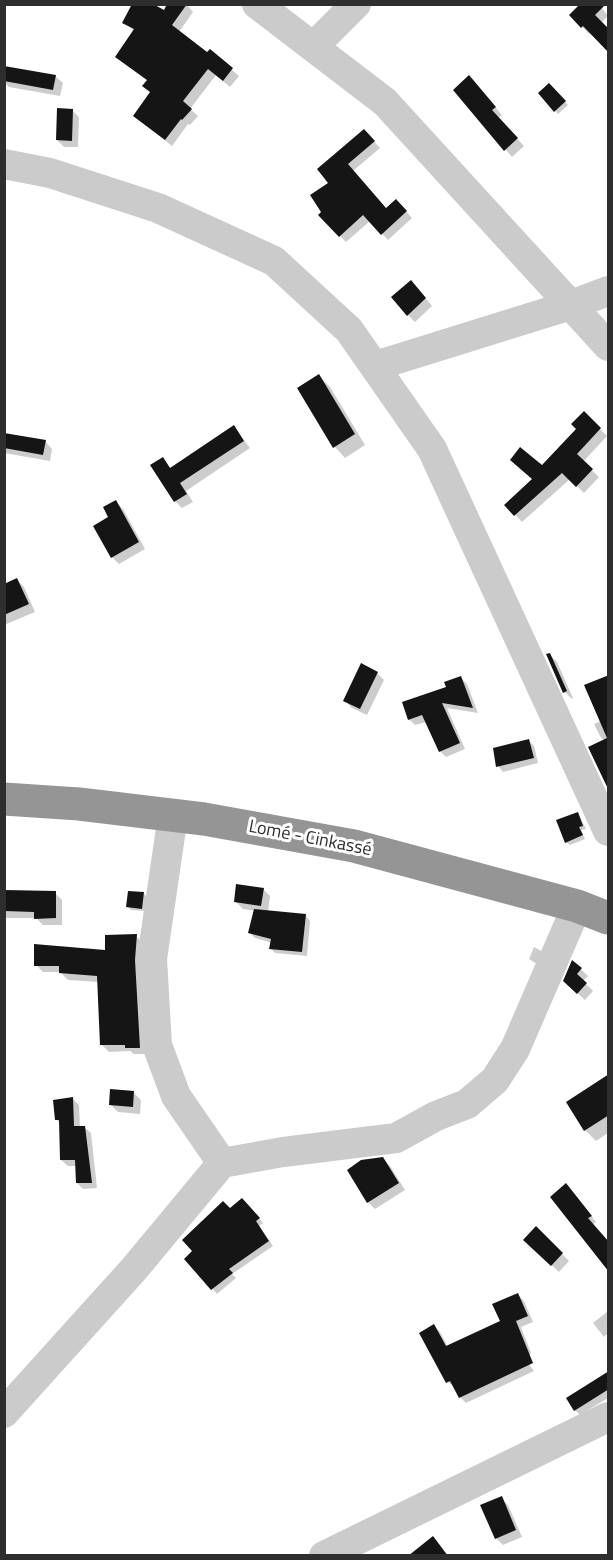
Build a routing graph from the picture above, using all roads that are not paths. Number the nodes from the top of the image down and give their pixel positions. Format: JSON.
{"nodes":[{"id":1,"x":257,"y":4,"type":"edge"},
{"id":2,"x":356,"y":4,"type":"edge"},
{"id":3,"x":313,"y":47,"type":"junction"},
{"id":4,"x":4,"y":164,"type":"edge"},
{"id":5,"x":609,"y":291,"type":"edge"},
{"id":6,"x":571,"y":305,"type":"junction"},
{"id":7,"x":609,"y":346,"type":"edge"},
{"id":8,"x":375,"y":366,"type":"junction"},
{"id":9,"x":4,"y":800,"type":"edge"},
{"id":10,"x":172,"y":815,"type":"junction"},
{"id":11,"x":609,"y":831,"type":"edge"},
{"id":12,"x":577,"y":906,"type":"junction"},
{"id":13,"x":609,"y":918,"type":"edge"},
{"id":14,"x":222,"y":1163,"type":"junction"},
{"id":15,"x":4,"y":1413,"type":"edge"},
{"id":16,"x":609,"y":1418,"type":"edge"},
{"id":17,"x":324,"y":1556,"type":"edge"}],
"edges":[{"from":1,"to":3,"type":"street"},
{"from":2,"to":3,"type":"street"},
{"from":3,"to":6,"type":"street"},
{"from":4,"to":8,"type":"street"},
{"from":5,"to":6,"type":"street"},
{"from":6,"to":7,"type":"street"},
{"from":6,"to":8,"type":"street"},
{"from":8,"to":11,"type":"street"},
{"from":9,"to":10,"type":"highway","name":"Lomé - Cinkassé"},
{"from":10,"to":12,"type":"highway","name":"Lomé - Cinkassé"},
{"from":10,"to":14,"type":"street"},
{"from":12,"to":13,"type":"highway","name":"Lomé - Cinkassé"},
{"from":12,"to":14,"type":"street"},
{"from":14,"to":15,"type":"street"},
{"from":16,"to":17,"type":"street"}]}
